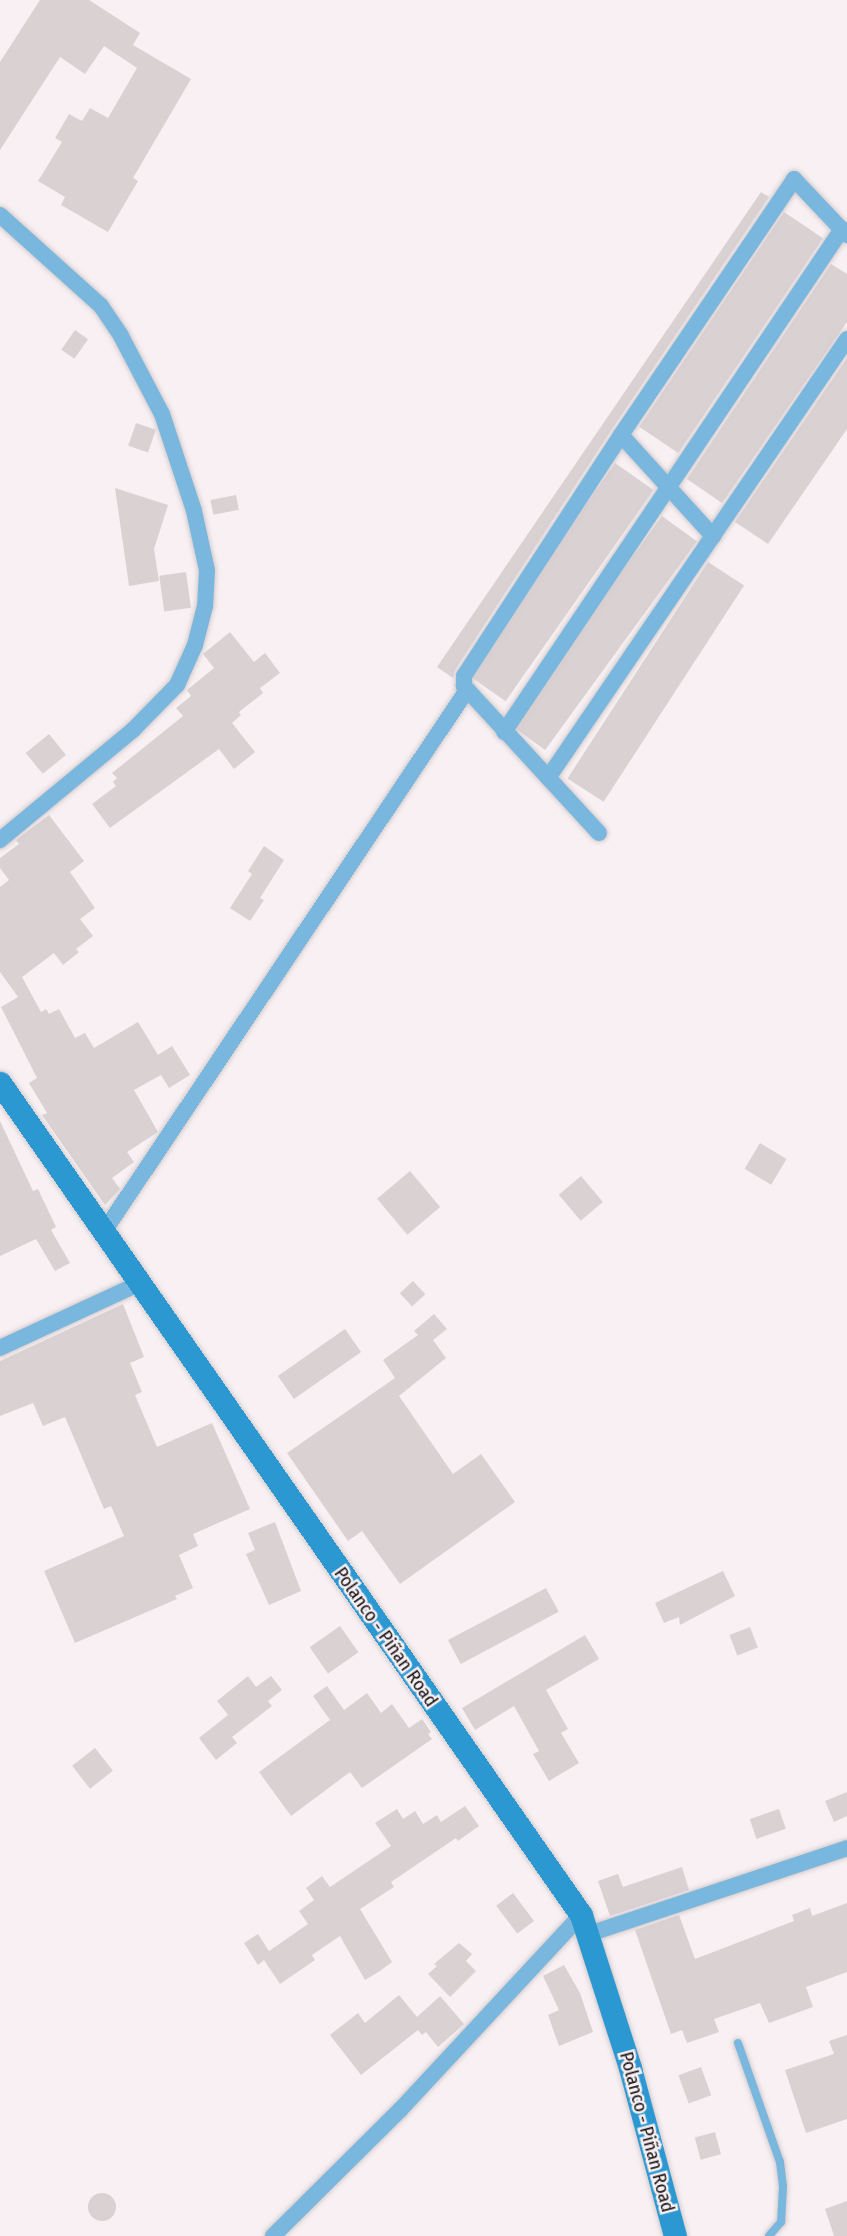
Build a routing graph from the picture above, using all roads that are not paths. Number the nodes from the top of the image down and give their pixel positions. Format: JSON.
{"nodes":[{"id":1,"x":0,"y":215,"type":"edge"},
{"id":2,"x":845,"y":232,"type":"edge"},
{"id":3,"x":847,"y":340,"type":"edge"},
{"id":4,"x":621,"y":435,"type":"junction"},
{"id":5,"x":670,"y":488,"type":"junction"},
{"id":6,"x":713,"y":536,"type":"junction"},
{"id":7,"x":467,"y":690,"type":"junction"},
{"id":8,"x":504,"y":732,"type":"junction"},
{"id":9,"x":548,"y":778,"type":"junction"},
{"id":10,"x":598,"y":833,"type":"dead end"},
{"id":11,"x":0,"y":840,"type":"edge"},
{"id":12,"x":0,"y":1083,"type":"edge"},
{"id":13,"x":103,"y":1233,"type":"junction"},
{"id":14,"x":138,"y":1284,"type":"junction"},
{"id":15,"x":0,"y":1348,"type":"edge"},
{"id":16,"x":847,"y":1848,"type":"edge"},
{"id":17,"x":585,"y":1925,"type":"junction"},
{"id":18,"x":738,"y":2043,"type":"dead end"},
{"id":19,"x":273,"y":2236,"type":"edge"},
{"id":20,"x":675,"y":2236,"type":"edge"},
{"id":21,"x":769,"y":2236,"type":"edge"}],
"edges":[{"from":1,"to":11,"type":"street"},
{"from":2,"to":4,"type":"street"},
{"from":2,"to":5,"type":"street"},
{"from":3,"to":6,"type":"street"},
{"from":4,"to":5,"type":"street"},
{"from":4,"to":7,"type":"street"},
{"from":5,"to":6,"type":"street"},
{"from":5,"to":8,"type":"street"},
{"from":6,"to":9,"type":"street"},
{"from":7,"to":8,"type":"street"},
{"from":7,"to":13,"type":"street"},
{"from":8,"to":9,"type":"street"},
{"from":9,"to":10,"type":"street"},
{"from":12,"to":13,"type":"main road","name":"Polanco - Piñan Road"},
{"from":13,"to":14,"type":"main road","name":"Polanco - Piñan Road"},
{"from":14,"to":15,"type":"street"},
{"from":14,"to":17,"type":"main road","name":"Polanco - Piñan Road"},
{"from":16,"to":17,"type":"street"},
{"from":17,"to":19,"type":"street"},
{"from":17,"to":20,"type":"main road","name":"Polanco - Piñan Road"},
{"from":18,"to":21,"type":"lane"}]}
